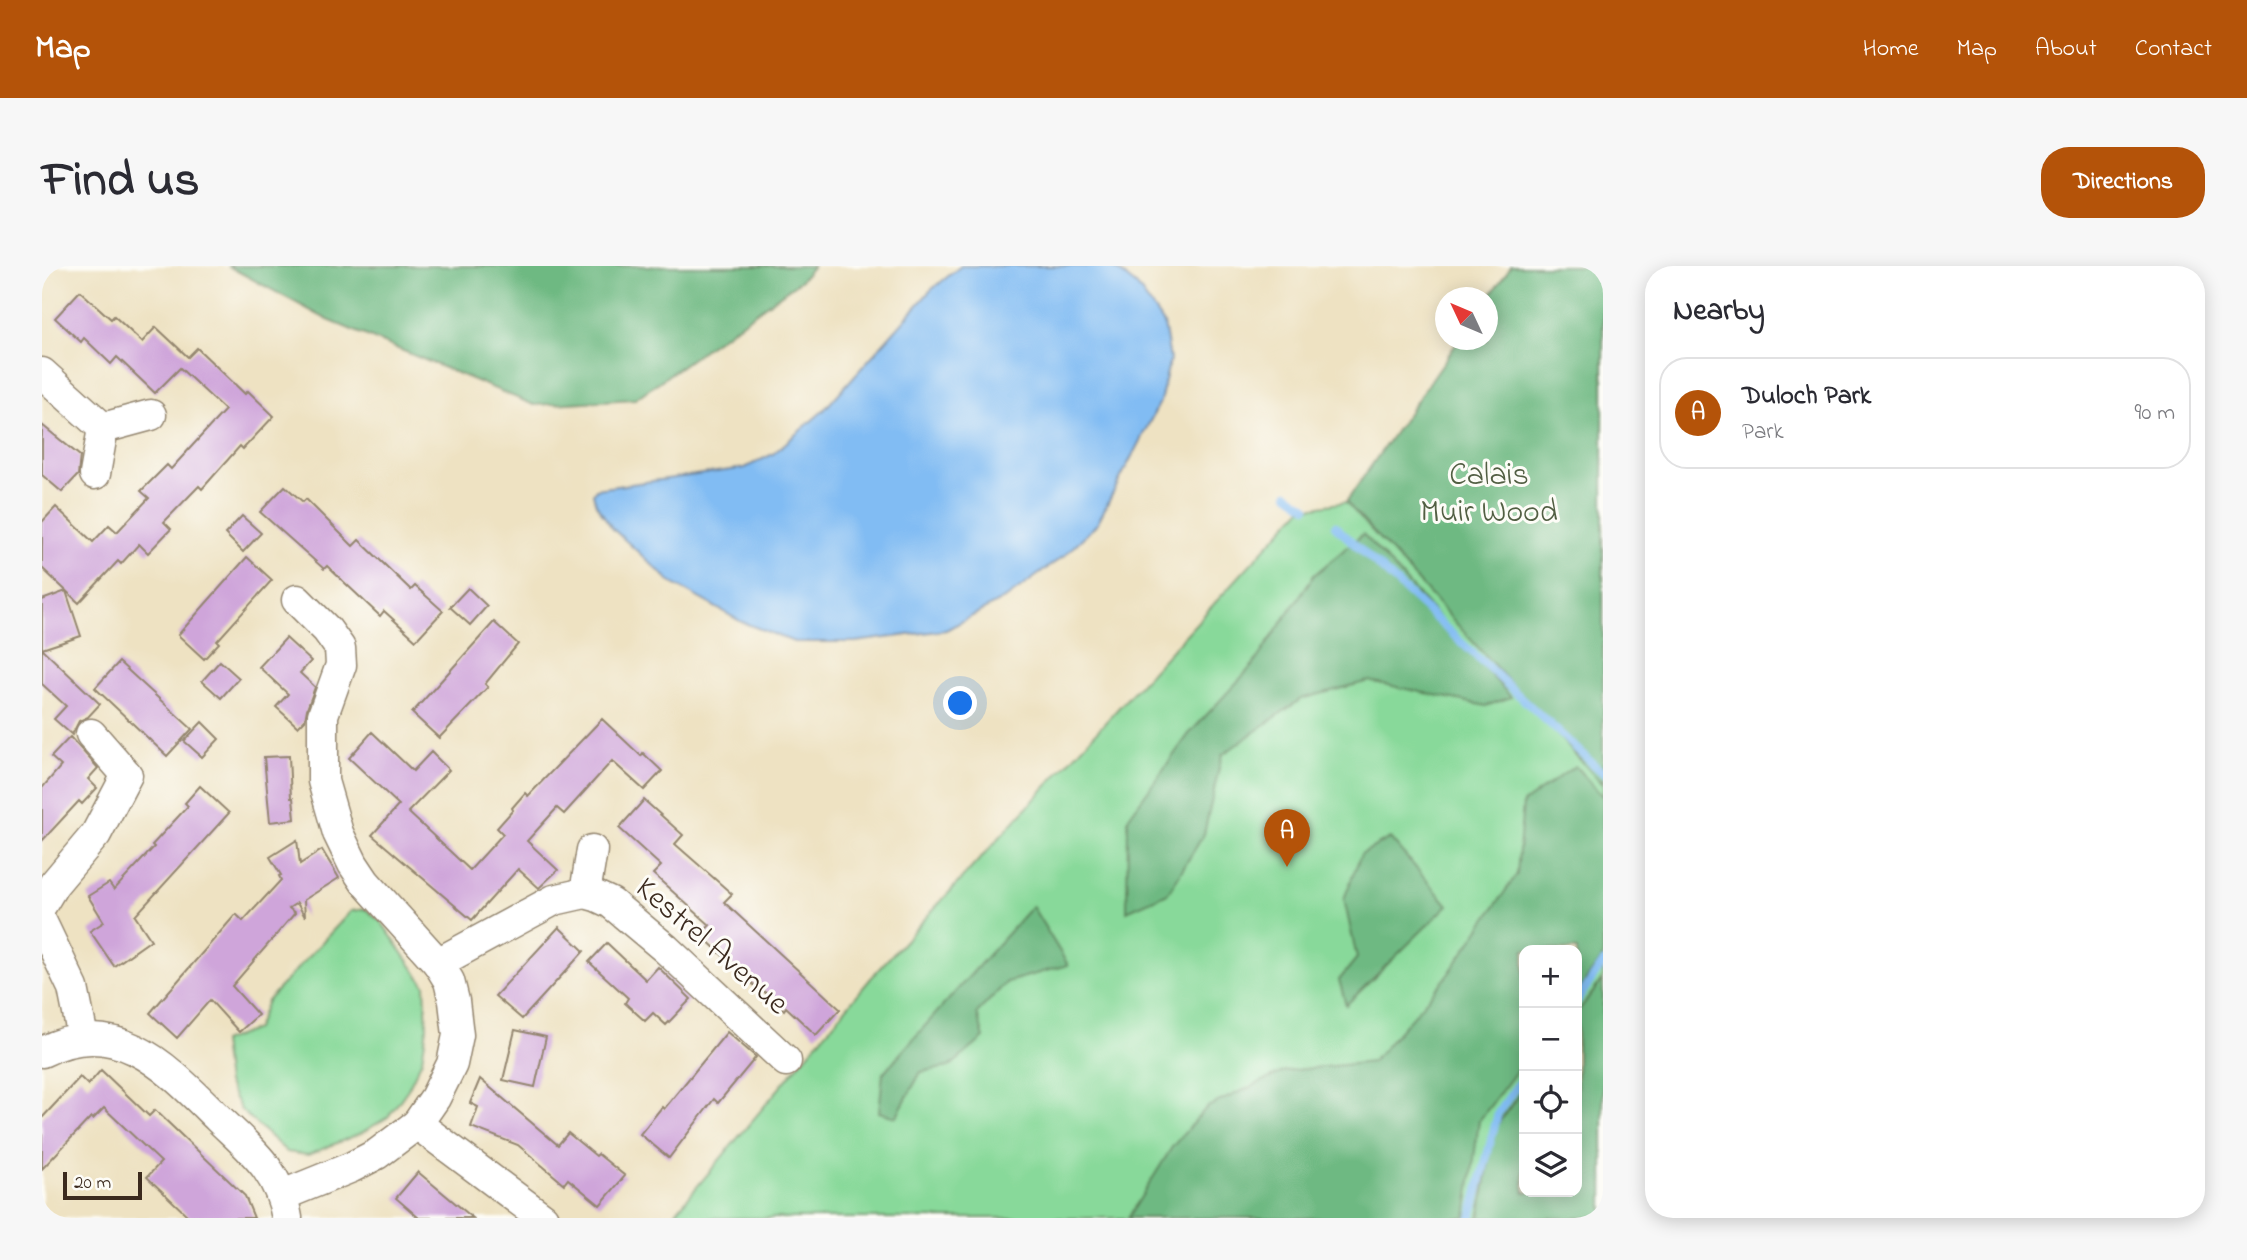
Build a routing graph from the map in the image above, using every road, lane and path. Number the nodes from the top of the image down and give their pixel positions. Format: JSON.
{"nodes":[{"id":1,"x":42,"y":373,"type":"edge"},
{"id":2,"x":151,"y":415,"type":"dead end"},
{"id":3,"x":103,"y":428,"type":"junction"},
{"id":4,"x":95,"y":474,"type":"dead end"},
{"id":5,"x":297,"y":600,"type":"dead end"},
{"id":6,"x":91,"y":734,"type":"dead end"},
{"id":7,"x":592,"y":850,"type":"dead end"},
{"id":8,"x":585,"y":893,"type":"junction"},
{"id":9,"x":42,"y":904,"type":"edge"},
{"id":10,"x":42,"y":923,"type":"edge"},
{"id":11,"x":438,"y":963,"type":"junction"},
{"id":12,"x":83,"y":1038,"type":"junction"},
{"id":13,"x":42,"y":1052,"type":"edge"},
{"id":14,"x":786,"y":1061,"type":"dead end"},
{"id":15,"x":417,"y":1124,"type":"junction"},
{"id":16,"x":285,"y":1207,"type":"edge"},
{"id":17,"x":543,"y":1218,"type":"edge"}],
"edges":[{"from":1,"to":3,"type":"street"},
{"from":2,"to":3,"type":"street"},
{"from":3,"to":4,"type":"street"},
{"from":5,"to":11,"type":"street"},
{"from":6,"to":9,"type":"street"},
{"from":7,"to":8,"type":"street","name":"Kestrel Avenue"},
{"from":8,"to":11,"type":"street","name":"Kestrel Avenue"},
{"from":8,"to":14,"type":"street","name":"Kestrel Avenue"},
{"from":10,"to":12,"type":"street"},
{"from":11,"to":15,"type":"street"},
{"from":12,"to":13,"type":"street"},
{"from":12,"to":16,"type":"street"},
{"from":15,"to":16,"type":"street"},
{"from":15,"to":17,"type":"street"}]}
